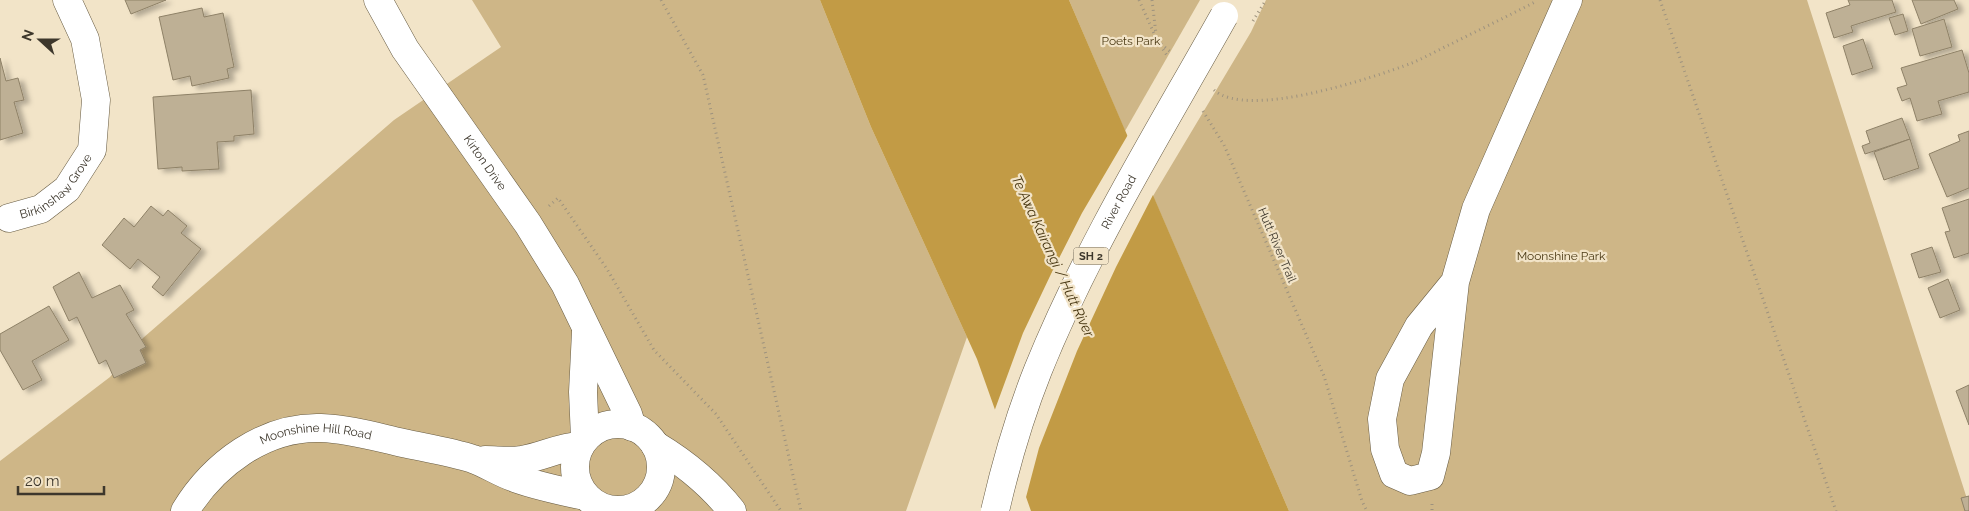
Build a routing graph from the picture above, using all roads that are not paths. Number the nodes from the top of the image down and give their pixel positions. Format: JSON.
{"nodes":[{"id":1,"x":68,"y":0,"type":"edge"},
{"id":2,"x":378,"y":0,"type":"edge"},
{"id":3,"x":1568,"y":0,"type":"edge"},
{"id":4,"x":1224,"y":16,"type":"dead end"},
{"id":5,"x":9,"y":218,"type":"dead end"},
{"id":6,"x":1455,"y":282,"type":"junction"},
{"id":7,"x":586,"y":329,"type":"junction"},
{"id":8,"x":632,"y":427,"type":"junction"},
{"id":9,"x":582,"y":442,"type":"junction"},
{"id":10,"x":655,"y":445,"type":"junction"},
{"id":11,"x":474,"y":460,"type":"junction"},
{"id":12,"x":584,"y":496,"type":"junction"},
{"id":13,"x":185,"y":511,"type":"edge"},
{"id":14,"x":625,"y":511,"type":"edge"},
{"id":15,"x":732,"y":511,"type":"edge"},
{"id":16,"x":994,"y":511,"type":"edge"}],
"edges":[{"from":1,"to":5,"type":"main road","name":"Birkinshaw Grove"},
{"from":2,"to":7,"type":"main road","name":"Kirton Drive"},
{"from":3,"to":6,"type":"main road"},
{"from":4,"to":16,"type":"main road","name":"River Road","number":"SH 2","bridge":true},
{"from":6,"to":6,"type":"main road"},
{"from":7,"to":8,"type":"main road","name":"Kirton Drive"},
{"from":7,"to":9,"type":"main road","name":"Kirton Drive"},
{"from":8,"to":9,"type":"main road"},
{"from":8,"to":10,"type":"main road"},
{"from":9,"to":11,"type":"main road","name":"Moonshine Hill Road"},
{"from":9,"to":12,"type":"main road"},
{"from":10,"to":14,"type":"main road"},
{"from":10,"to":15,"type":"main road"},
{"from":11,"to":12,"type":"main road","name":"Moonshine Hill Road"},
{"from":11,"to":13,"type":"main road","name":"Moonshine Hill Road"},
{"from":12,"to":14,"type":"main road"}]}
